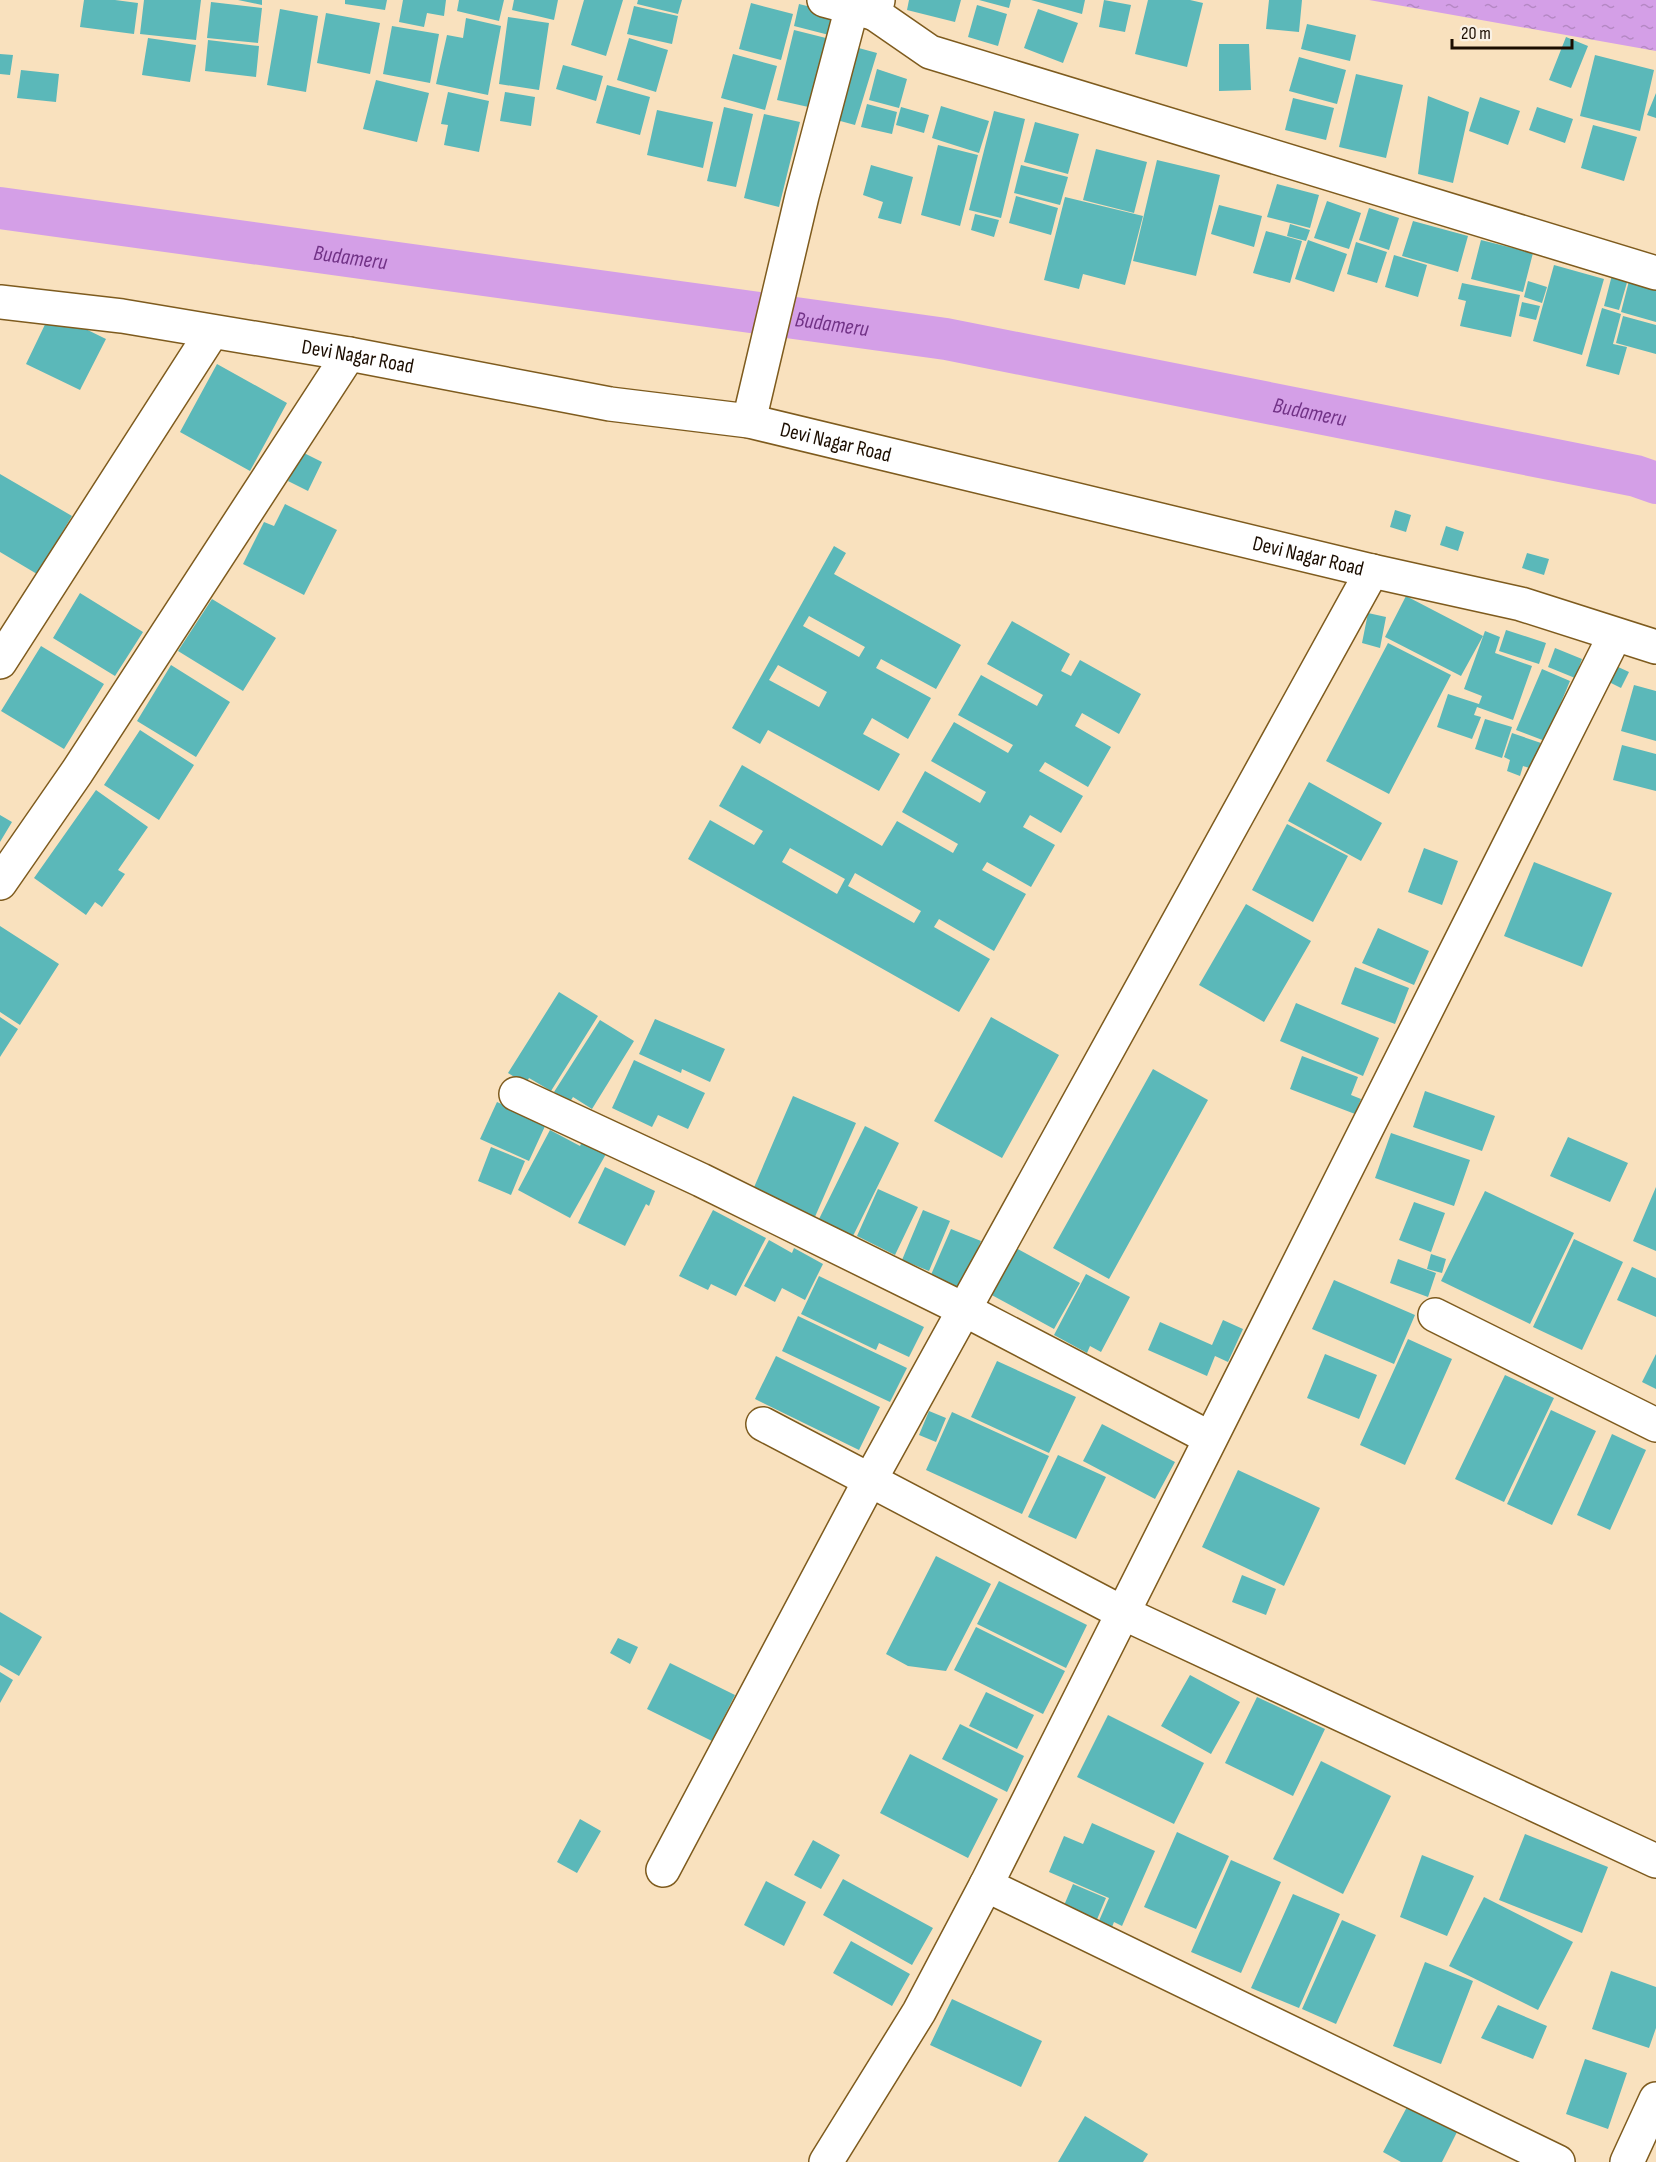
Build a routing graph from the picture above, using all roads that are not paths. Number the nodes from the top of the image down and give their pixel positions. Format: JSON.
{"nodes":[{"id":1,"x":857,"y":5,"type":"edge"},
{"id":2,"x":1656,"y":273,"type":"edge"},
{"id":3,"x":0,"y":302,"type":"edge"},
{"id":4,"x":212,"y":332,"type":"junction"},
{"id":5,"x":349,"y":354,"type":"junction"},
{"id":6,"x":749,"y":421,"type":"junction"},
{"id":7,"x":1372,"y":571,"type":"junction"},
{"id":8,"x":1615,"y":635,"type":"junction"},
{"id":9,"x":1656,"y":647,"type":"edge"},
{"id":10,"x":0,"y":662,"type":"edge"},
{"id":11,"x":0,"y":883,"type":"edge"},
{"id":12,"x":516,"y":1094,"type":"dead end"},
{"id":13,"x":965,"y":1310,"type":"junction"},
{"id":14,"x":1435,"y":1315,"type":"dead end"},
{"id":15,"x":763,"y":1424,"type":"dead end"},
{"id":16,"x":1656,"y":1425,"type":"edge"},
{"id":17,"x":1210,"y":1437,"type":"junction"},
{"id":18,"x":870,"y":1480,"type":"junction"},
{"id":19,"x":1123,"y":1613,"type":"junction"},
{"id":20,"x":1656,"y":1861,"type":"edge"},
{"id":21,"x":663,"y":1870,"type":"dead end"},
{"id":22,"x":986,"y":1885,"type":"junction"},
{"id":23,"x":1656,"y":2099,"type":"edge"},
{"id":24,"x":826,"y":2162,"type":"edge"},
{"id":25,"x":1558,"y":2162,"type":"edge"},
{"id":26,"x":1627,"y":2162,"type":"edge"}],
"edges":[{"from":1,"to":2,"type":"street"},
{"from":1,"to":6,"type":"street"},
{"from":3,"to":4,"type":"street","name":"Devi Nagar Road"},
{"from":4,"to":5,"type":"street","name":"Devi Nagar Road"},
{"from":4,"to":10,"type":"street"},
{"from":5,"to":6,"type":"street","name":"Devi Nagar Road"},
{"from":5,"to":11,"type":"street"},
{"from":6,"to":7,"type":"street","name":"Devi Nagar Road"},
{"from":7,"to":8,"type":"street","name":"Devi Nagar Road"},
{"from":7,"to":13,"type":"street"},
{"from":8,"to":9,"type":"street","name":"Devi Nagar Road"},
{"from":8,"to":17,"type":"street"},
{"from":12,"to":13,"type":"street"},
{"from":13,"to":17,"type":"street"},
{"from":13,"to":18,"type":"street"},
{"from":14,"to":16,"type":"street"},
{"from":15,"to":18,"type":"street"},
{"from":17,"to":19,"type":"street"},
{"from":18,"to":19,"type":"street"},
{"from":18,"to":21,"type":"street"},
{"from":19,"to":20,"type":"street"},
{"from":19,"to":22,"type":"street"},
{"from":22,"to":24,"type":"street"},
{"from":22,"to":25,"type":"street"},
{"from":23,"to":26,"type":"street"}]}
